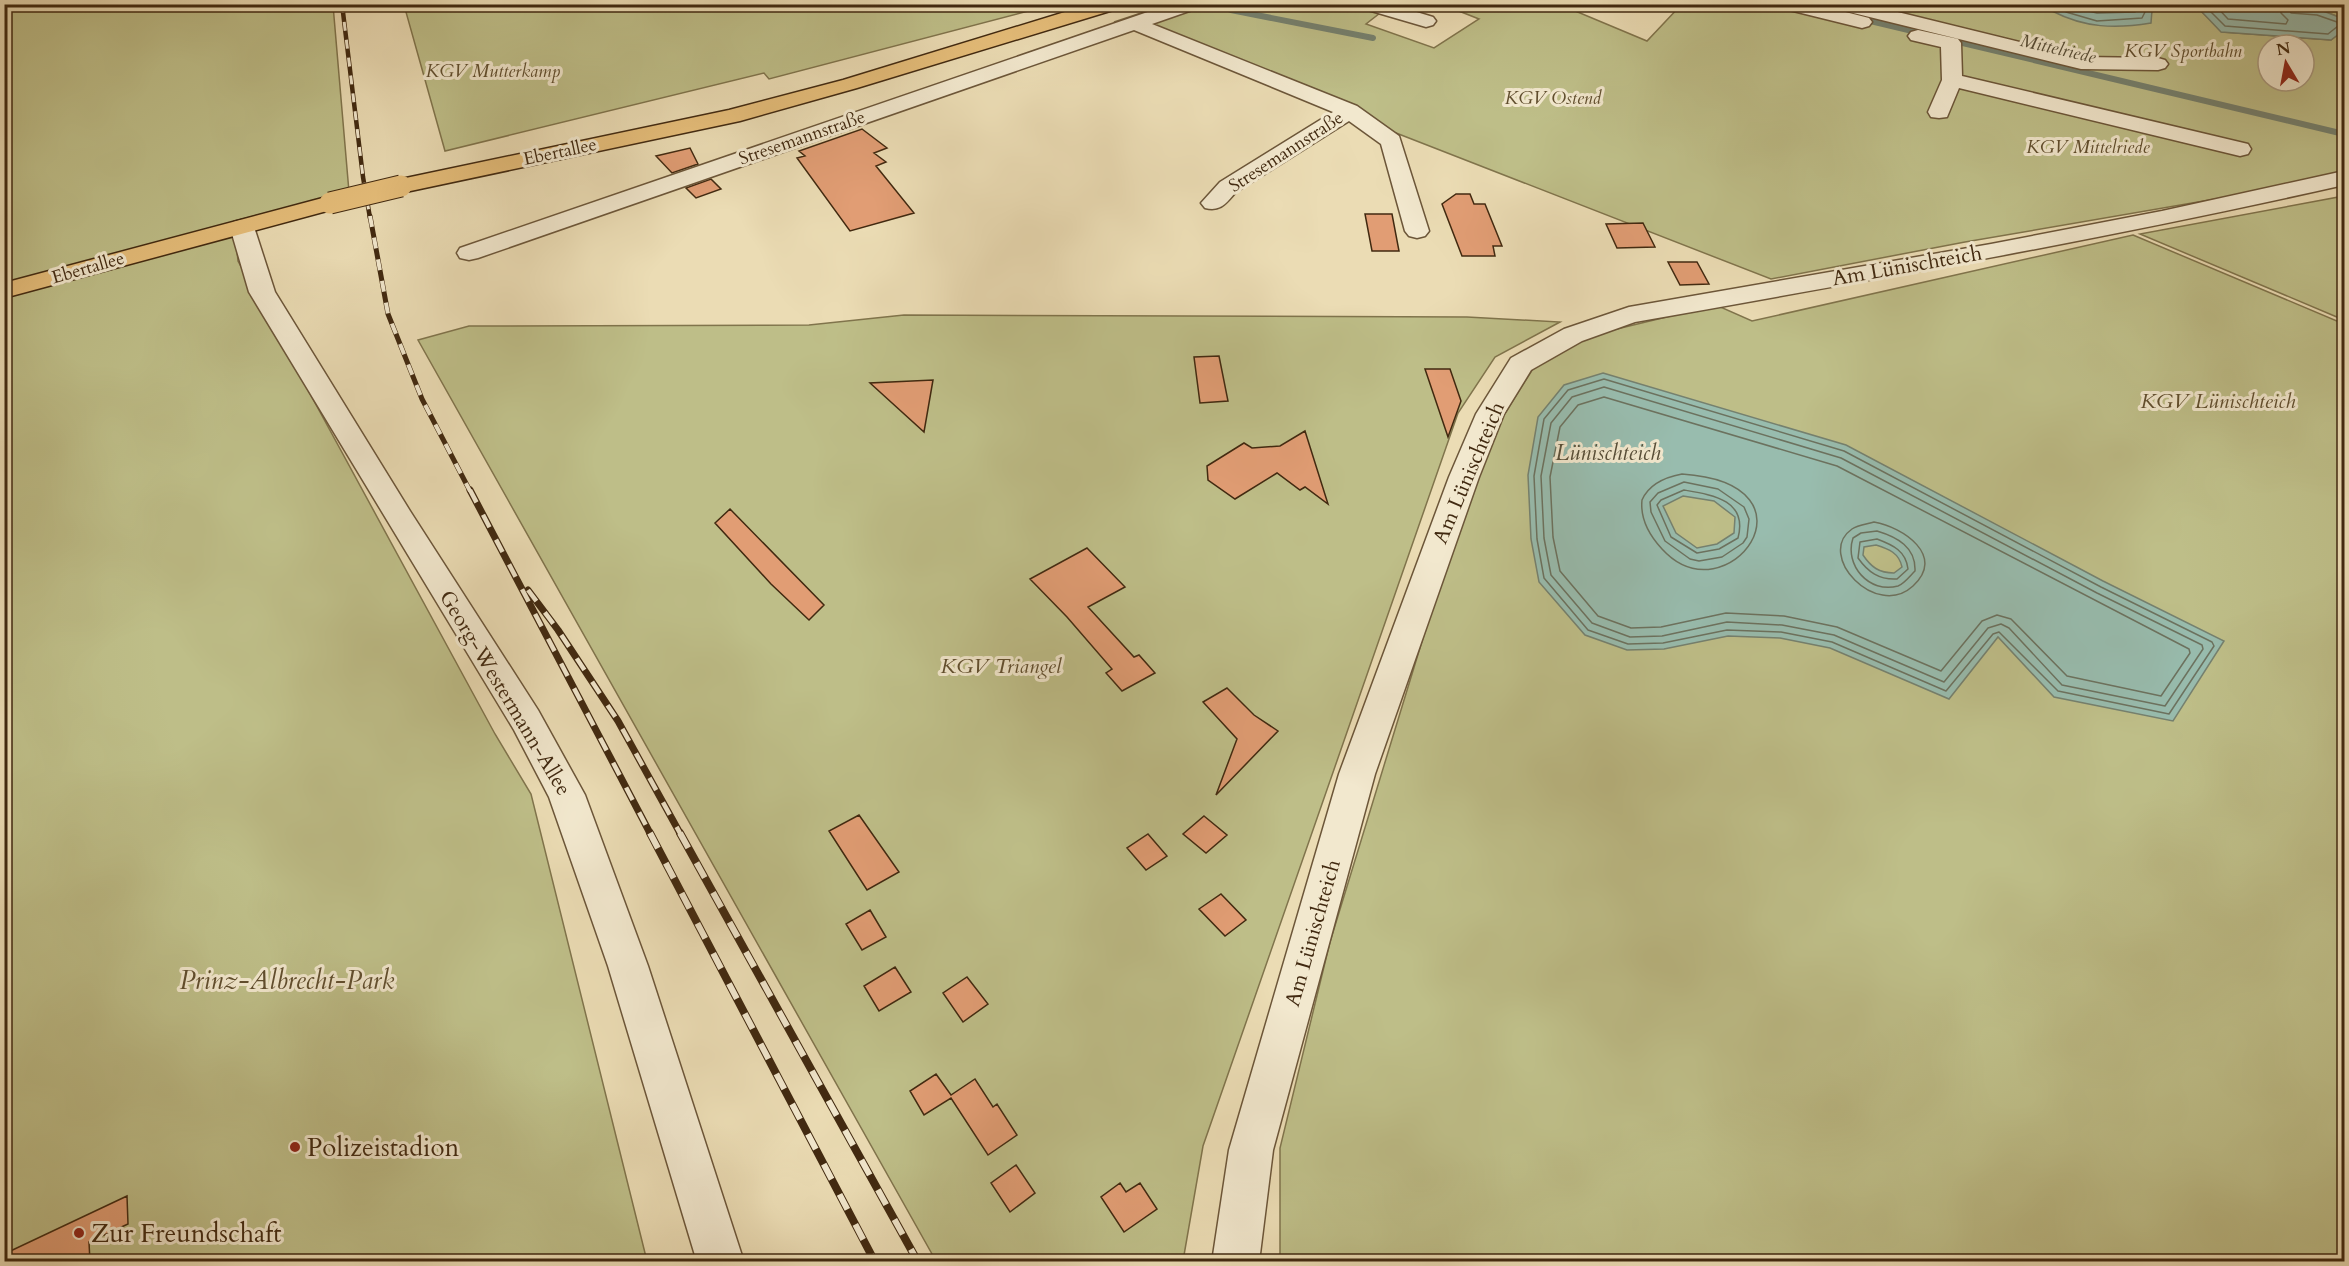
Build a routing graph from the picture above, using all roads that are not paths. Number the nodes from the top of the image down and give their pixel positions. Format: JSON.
{"nodes":[{"id":1,"x":1113,"y":4,"type":"edge"},
{"id":2,"x":1191,"y":4,"type":"edge"},
{"id":3,"x":1368,"y":4,"type":"edge"},
{"id":4,"x":1788,"y":4,"type":"edge"},
{"id":5,"x":1840,"y":4,"type":"edge"},
{"id":6,"x":1426,"y":21,"type":"dead end"},
{"id":7,"x":1136,"y":24,"type":"junction"},
{"id":8,"x":2158,"y":64,"type":"dead end"},
{"id":9,"x":1952,"y":80,"type":"junction"},
{"id":10,"x":1349,"y":111,"type":"junction"},
{"id":11,"x":1939,"y":112,"type":"dead end"},
{"id":12,"x":2240,"y":149,"type":"dead end"},
{"id":13,"x":2344,"y":178,"type":"edge"},
{"id":14,"x":1213,"y":203,"type":"dead end"},
{"id":15,"x":242,"y":227,"type":"junction"},
{"id":16,"x":1418,"y":231,"type":"dead end"},
{"id":17,"x":469,"y":253,"type":"dead end"},
{"id":18,"x":4,"y":291,"type":"edge"},
{"id":19,"x":721,"y":1262,"type":"edge"},
{"id":20,"x":1235,"y":1262,"type":"edge"}],
"edges":[{"from":1,"to":15,"type":"main road","name":"Ebertallee","bridge":true},
{"from":2,"to":7,"type":"street","name":"Stresemannstraße"},
{"from":3,"to":6,"type":"street"},
{"from":4,"to":9,"type":"street"},
{"from":5,"to":8,"type":"street"},
{"from":7,"to":10,"type":"street","name":"Stresemannstraße"},
{"from":7,"to":17,"type":"street","name":"Stresemannstraße"},
{"from":9,"to":11,"type":"street"},
{"from":9,"to":12,"type":"street"},
{"from":10,"to":14,"type":"street","name":"Stresemannstraße"},
{"from":10,"to":16,"type":"street"},
{"from":13,"to":20,"type":"street","name":"Am Lünischteich"},
{"from":15,"to":18,"type":"main road","name":"Ebertallee"},
{"from":15,"to":19,"type":"street","name":"Georg-Westermann-Allee"}]}
